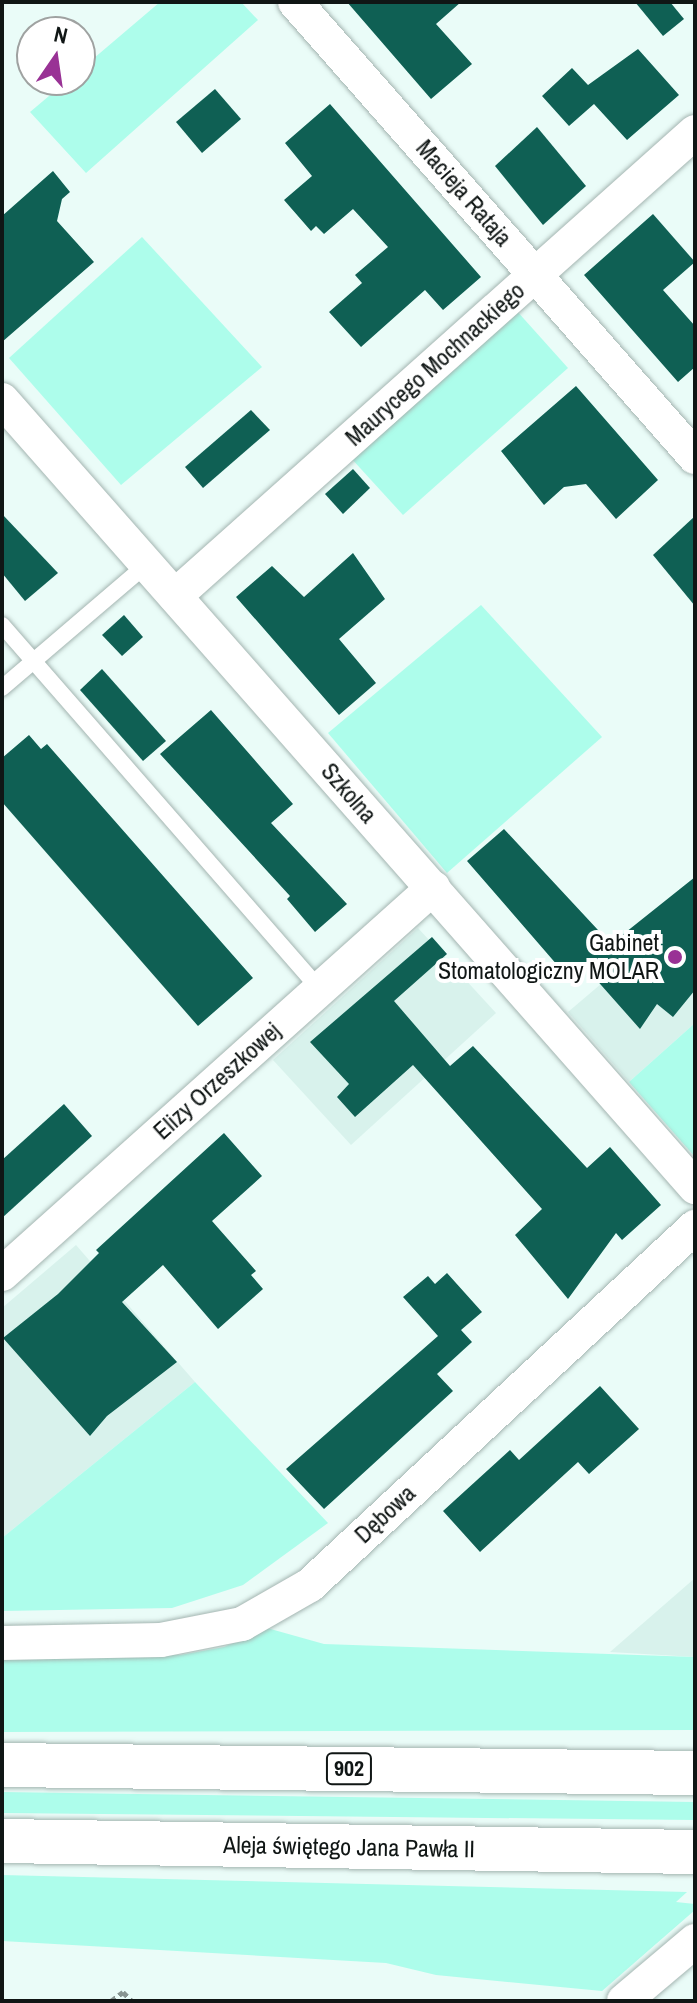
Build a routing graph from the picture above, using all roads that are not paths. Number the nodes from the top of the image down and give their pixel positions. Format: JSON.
{"nodes":[{"id":1,"x":295,"y":2,"type":"edge"},
{"id":2,"x":695,"y":132,"type":"edge"},
{"id":3,"x":535,"y":274,"type":"junction"},
{"id":4,"x":2,"y":400,"type":"edge"},
{"id":5,"x":695,"y":457,"type":"edge"},
{"id":6,"x":147,"y":564,"type":"junction"},
{"id":7,"x":175,"y":596,"type":"junction"},
{"id":8,"x":2,"y":625,"type":"edge"},
{"id":9,"x":32,"y":661,"type":"junction"},
{"id":10,"x":2,"y":688,"type":"edge"},
{"id":11,"x":433,"y":888,"type":"junction"},
{"id":12,"x":319,"y":989,"type":"junction"},
{"id":13,"x":695,"y":1187,"type":"edge"},
{"id":14,"x":695,"y":1227,"type":"edge"},
{"id":15,"x":2,"y":1274,"type":"edge"},
{"id":16,"x":2,"y":1643,"type":"edge"},
{"id":17,"x":2,"y":1765,"type":"edge"},
{"id":18,"x":695,"y":1773,"type":"edge"},
{"id":19,"x":2,"y":1841,"type":"edge"},
{"id":20,"x":695,"y":1852,"type":"edge"},
{"id":21,"x":695,"y":1941,"type":"edge"},
{"id":22,"x":624,"y":2001,"type":"edge"}],
"edges":[{"from":1,"to":3,"type":"street","name":"Macieja Rataja"},
{"from":2,"to":3,"type":"street","name":"Maurycego Mochnackiego"},
{"from":3,"to":5,"type":"street","name":"Macieja Rataja"},
{"from":3,"to":7,"type":"street","name":"Maurycego Mochnackiego"},
{"from":4,"to":6,"type":"street","name":"Szkolna"},
{"from":6,"to":7,"type":"street","name":"Szkolna"},
{"from":6,"to":9,"type":"lane"},
{"from":7,"to":11,"type":"street","name":"Szkolna"},
{"from":8,"to":9,"type":"lane"},
{"from":9,"to":10,"type":"lane"},
{"from":9,"to":12,"type":"lane"},
{"from":11,"to":12,"type":"street","name":"Elizy Orzeszkowej"},
{"from":11,"to":13,"type":"street","name":"Szkolna"},
{"from":12,"to":15,"type":"street","name":"Elizy Orzeszkowej"},
{"from":14,"to":16,"type":"street","name":"Dębowa"},
{"from":17,"to":18,"type":"main road","number":"902"},
{"from":19,"to":20,"type":"main road","name":"Aleja świętego Jana Pawła II"},
{"from":21,"to":22,"type":"street"}]}
